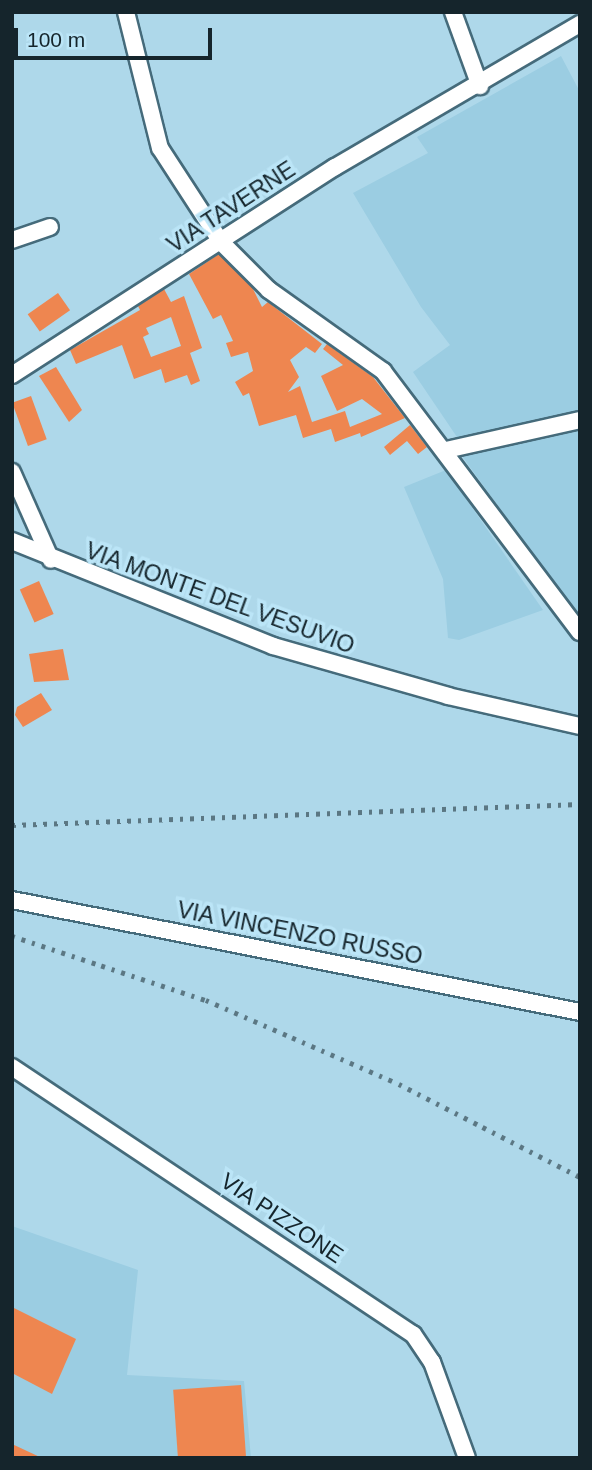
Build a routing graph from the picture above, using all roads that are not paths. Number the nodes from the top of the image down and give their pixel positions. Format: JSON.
{"nodes":[{"id":1,"x":125,"y":12,"type":"edge"},
{"id":2,"x":453,"y":12,"type":"edge"},
{"id":3,"x":580,"y":24,"type":"edge"},
{"id":4,"x":480,"y":86,"type":"junction"},
{"id":5,"x":50,"y":227,"type":"dead end"},
{"id":6,"x":12,"y":240,"type":"edge"},
{"id":7,"x":221,"y":242,"type":"junction"},
{"id":8,"x":12,"y":375,"type":"edge"},
{"id":9,"x":580,"y":420,"type":"edge"},
{"id":10,"x":446,"y":450,"type":"junction"},
{"id":11,"x":12,"y":472,"type":"edge"},
{"id":12,"x":12,"y":541,"type":"edge"},
{"id":13,"x":51,"y":560,"type":"junction"},
{"id":14,"x":580,"y":632,"type":"edge"},
{"id":15,"x":580,"y":726,"type":"edge"},
{"id":16,"x":12,"y":900,"type":"edge"},
{"id":17,"x":580,"y":1012,"type":"edge"},
{"id":18,"x":12,"y":1067,"type":"edge"},
{"id":19,"x":467,"y":1458,"type":"edge"}],
"edges":[{"from":1,"to":7,"type":"street"},
{"from":2,"to":4,"type":"street"},
{"from":3,"to":4,"type":"street","name":"VIA TAVERNE"},
{"from":4,"to":7,"type":"street","name":"VIA TAVERNE"},
{"from":5,"to":6,"type":"street"},
{"from":7,"to":8,"type":"street","name":"VIA TAVERNE"},
{"from":7,"to":10,"type":"street"},
{"from":9,"to":10,"type":"street"},
{"from":10,"to":14,"type":"street"},
{"from":11,"to":13,"type":"street"},
{"from":12,"to":13,"type":"street","name":"VIA MONTE DEL VESUVIO"},
{"from":13,"to":15,"type":"street","name":"VIA MONTE DEL VESUVIO"},
{"from":16,"to":17,"type":"street","name":"VIA VINCENZO RUSSO"},
{"from":18,"to":19,"type":"street","name":"VIA PIZZONE"}]}
